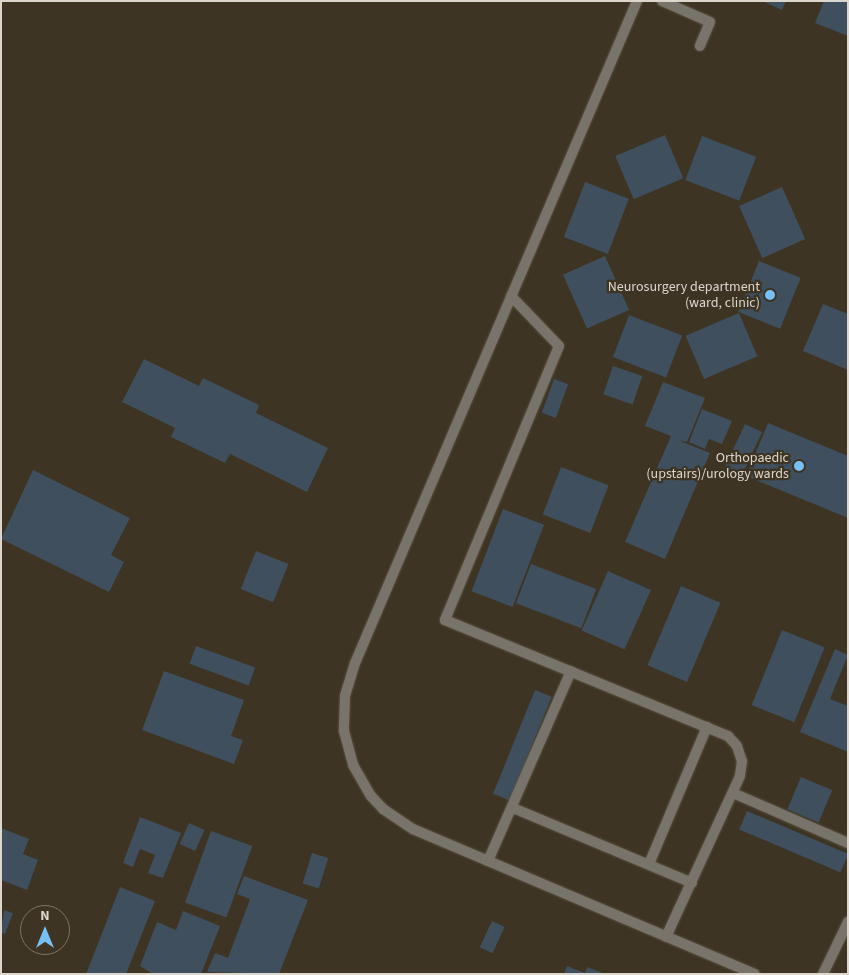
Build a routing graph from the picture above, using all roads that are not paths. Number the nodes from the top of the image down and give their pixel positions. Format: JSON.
{"nodes":[{"id":1,"x":637,"y":1,"type":"edge"},
{"id":2,"x":662,"y":1,"type":"edge"},
{"id":3,"x":700,"y":46,"type":"dead end"},
{"id":4,"x":511,"y":296,"type":"junction"},
{"id":5,"x":571,"y":671,"type":"junction"},
{"id":6,"x":707,"y":727,"type":"junction"},
{"id":7,"x":733,"y":794,"type":"junction"},
{"id":8,"x":513,"y":808,"type":"junction"},
{"id":9,"x":848,"y":843,"type":"edge"},
{"id":10,"x":488,"y":861,"type":"junction"},
{"id":11,"x":649,"y":864,"type":"junction"},
{"id":12,"x":692,"y":882,"type":"junction"},
{"id":13,"x":848,"y":922,"type":"edge"},
{"id":14,"x":845,"y":935,"type":"edge"},
{"id":15,"x":666,"y":937,"type":"junction"},
{"id":16,"x":754,"y":974,"type":"edge"},
{"id":17,"x":823,"y":974,"type":"edge"}],
"edges":[{"from":1,"to":4,"type":"lane"},
{"from":2,"to":3,"type":"lane"},
{"from":4,"to":5,"type":"lane"},
{"from":4,"to":10,"type":"lane"},
{"from":5,"to":6,"type":"lane"},
{"from":5,"to":8,"type":"lane"},
{"from":6,"to":7,"type":"lane"},
{"from":6,"to":11,"type":"lane"},
{"from":7,"to":9,"type":"lane"},
{"from":7,"to":12,"type":"lane"},
{"from":8,"to":10,"type":"lane"},
{"from":8,"to":11,"type":"lane"},
{"from":10,"to":15,"type":"lane"},
{"from":11,"to":12,"type":"lane"},
{"from":12,"to":15,"type":"lane"},
{"from":13,"to":14,"type":"lane"},
{"from":14,"to":17,"type":"lane"},
{"from":15,"to":16,"type":"lane"}]}
